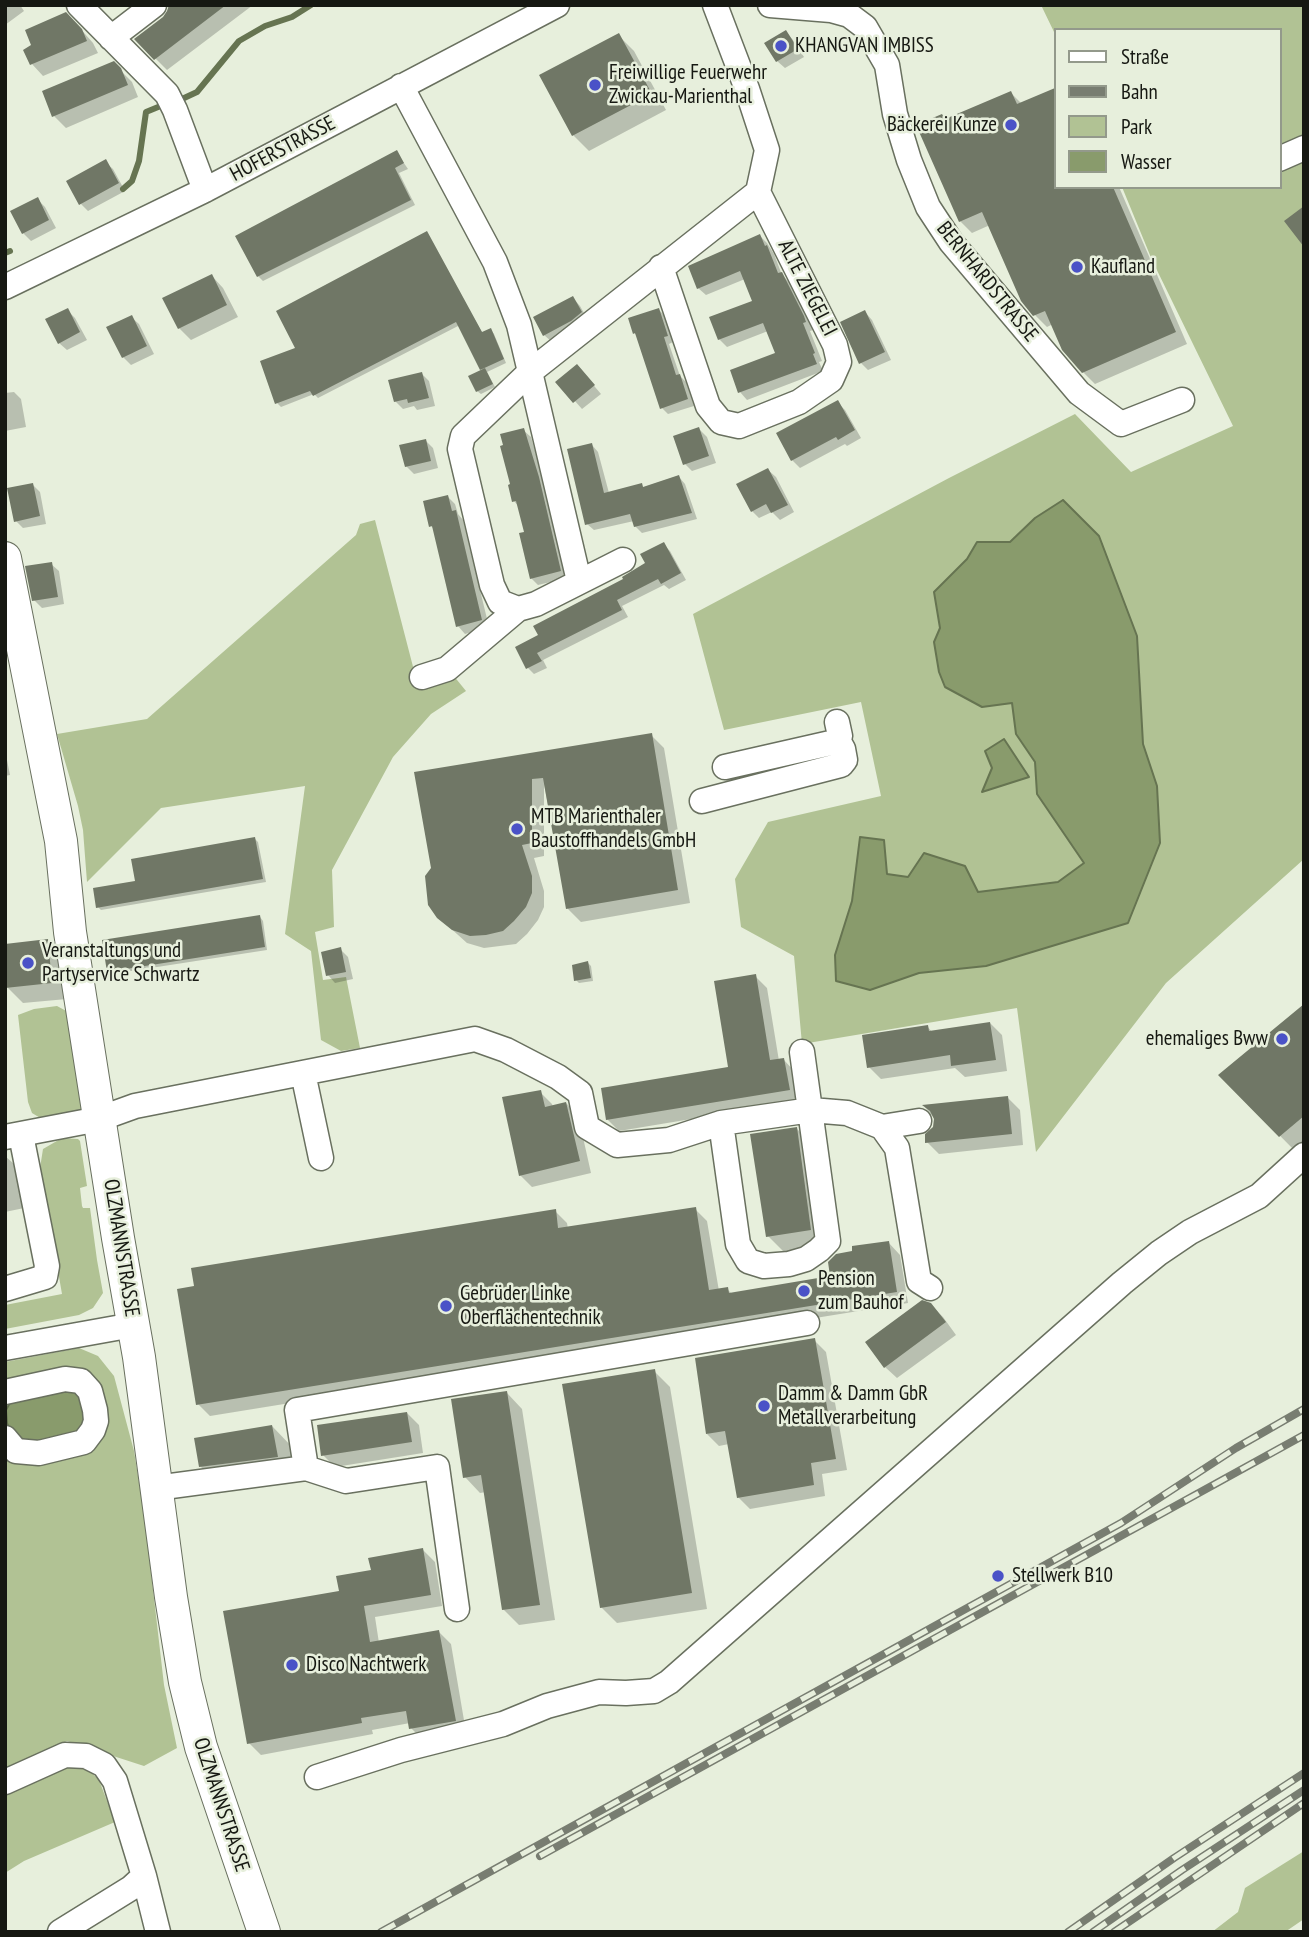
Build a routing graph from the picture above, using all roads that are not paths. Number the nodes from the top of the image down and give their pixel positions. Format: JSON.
{"nodes":[{"id":1,"x":79,"y":5,"type":"edge"},
{"id":2,"x":154,"y":5,"type":"edge"},
{"id":3,"x":557,"y":5,"type":"edge"},
{"id":4,"x":715,"y":5,"type":"edge"},
{"id":5,"x":770,"y":5,"type":"edge"},
{"id":6,"x":111,"y":38,"type":"junction"},
{"id":7,"x":401,"y":86,"type":"junction"},
{"id":8,"x":1304,"y":148,"type":"edge"},
{"id":9,"x":1281,"y":158,"type":"edge"},
{"id":10,"x":205,"y":190,"type":"junction"},
{"id":11,"x":758,"y":192,"type":"junction"},
{"id":12,"x":662,"y":267,"type":"junction"},
{"id":13,"x":5,"y":286,"type":"edge"},
{"id":14,"x":530,"y":372,"type":"junction"},
{"id":15,"x":1182,"y":400,"type":"dead end"},
{"id":16,"x":5,"y":558,"type":"edge"},
{"id":17,"x":622,"y":560,"type":"dead end"},
{"id":18,"x":579,"y":581,"type":"junction"},
{"id":19,"x":518,"y":609,"type":"junction"},
{"id":20,"x":422,"y":677,"type":"dead end"},
{"id":21,"x":728,"y":794,"type":"junction"},
{"id":22,"x":702,"y":801,"type":"dead end"},
{"id":23,"x":802,"y":1052,"type":"dead end"},
{"id":24,"x":303,"y":1073,"type":"junction"},
{"id":25,"x":811,"y":1110,"type":"junction"},
{"id":26,"x":99,"y":1119,"type":"junction"},
{"id":27,"x":919,"y":1121,"type":"dead end"},
{"id":28,"x":721,"y":1123,"type":"junction"},
{"id":29,"x":882,"y":1127,"type":"junction"},
{"id":30,"x":13,"y":1136,"type":"edge"},
{"id":31,"x":1304,"y":1155,"type":"edge"},
{"id":32,"x":321,"y":1158,"type":"dead end"},
{"id":33,"x":930,"y":1288,"type":"dead end"},
{"id":34,"x":5,"y":1289,"type":"edge"},
{"id":35,"x":807,"y":1323,"type":"dead end"},
{"id":36,"x":133,"y":1325,"type":"junction"},
{"id":37,"x":5,"y":1348,"type":"edge"},
{"id":38,"x":5,"y":1392,"type":"edge"},
{"id":39,"x":5,"y":1438,"type":"edge"},
{"id":40,"x":306,"y":1468,"type":"junction"},
{"id":41,"x":156,"y":1488,"type":"junction"},
{"id":42,"x":457,"y":1609,"type":"dead end"},
{"id":43,"x":317,"y":1777,"type":"dead end"},
{"id":44,"x":5,"y":1782,"type":"edge"},
{"id":45,"x":144,"y":1876,"type":"junction"},
{"id":46,"x":60,"y":1932,"type":"edge"},
{"id":47,"x":158,"y":1932,"type":"edge"},
{"id":48,"x":264,"y":1932,"type":"edge"}],
"edges":[{"from":1,"to":6,"type":"street"},
{"from":2,"to":6,"type":"street"},
{"from":3,"to":7,"type":"street","name":"HOFERSTRASSE"},
{"from":4,"to":11,"type":"street"},
{"from":5,"to":15,"type":"street","name":"BERNHARDSTRASSE"},
{"from":6,"to":10,"type":"street"},
{"from":7,"to":10,"type":"street","name":"HOFERSTRASSE"},
{"from":7,"to":14,"type":"street"},
{"from":8,"to":9,"type":"street"},
{"from":10,"to":13,"type":"street","name":"HOFERSTRASSE"},
{"from":11,"to":12,"type":"street"},
{"from":11,"to":12,"type":"street","name":"ALTE ZIEGELEI"},
{"from":12,"to":14,"type":"street"},
{"from":14,"to":18,"type":"street"},
{"from":14,"to":19,"type":"street"},
{"from":16,"to":26,"type":"main road","name":"OLZMANNSTRASSE"},
{"from":17,"to":18,"type":"street"},
{"from":18,"to":19,"type":"street"},
{"from":19,"to":20,"type":"street"},
{"from":21,"to":21,"type":"street"},
{"from":21,"to":22,"type":"street"},
{"from":23,"to":25,"type":"street"},
{"from":24,"to":26,"type":"street"},
{"from":24,"to":28,"type":"street"},
{"from":24,"to":32,"type":"street"},
{"from":25,"to":28,"type":"street"},
{"from":25,"to":28,"type":"street"},
{"from":25,"to":29,"type":"street"},
{"from":26,"to":30,"type":"street"},
{"from":26,"to":36,"type":"main road","name":"OLZMANNSTRASSE"},
{"from":27,"to":29,"type":"street"},
{"from":29,"to":33,"type":"street"},
{"from":30,"to":34,"type":"street"},
{"from":31,"to":43,"type":"street"},
{"from":35,"to":40,"type":"street"},
{"from":36,"to":37,"type":"street"},
{"from":36,"to":41,"type":"main road","name":"OLZMANNSTRASSE"},
{"from":38,"to":39,"type":"street"},
{"from":40,"to":41,"type":"street"},
{"from":40,"to":42,"type":"street"},
{"from":41,"to":48,"type":"main road","name":"OLZMANNSTRASSE"},
{"from":44,"to":45,"type":"street"},
{"from":45,"to":46,"type":"street"},
{"from":45,"to":47,"type":"street"}]}
